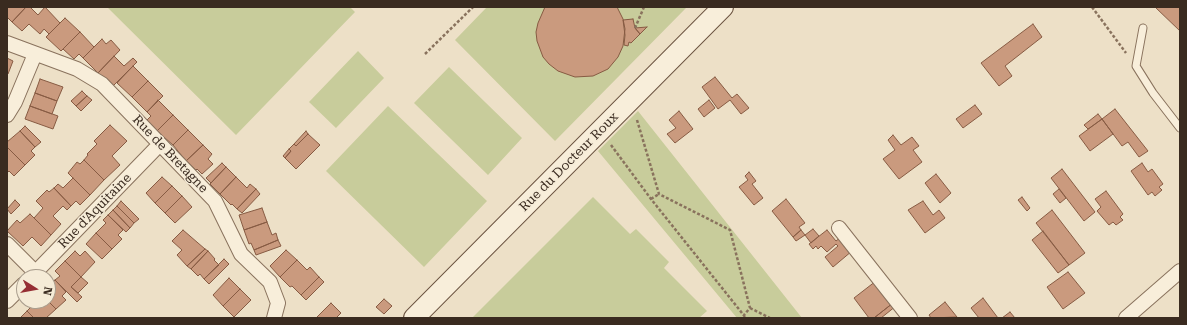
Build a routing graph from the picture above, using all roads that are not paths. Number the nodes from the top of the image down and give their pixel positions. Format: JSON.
{"nodes":[{"id":1,"x":723,"y":7,"type":"edge"},
{"id":2,"x":1143,"y":28,"type":"dead end"},
{"id":3,"x":7,"y":43,"type":"edge"},
{"id":4,"x":35,"y":54,"type":"junction"},
{"id":5,"x":7,"y":115,"type":"edge"},
{"id":6,"x":1180,"y":128,"type":"edge"},
{"id":7,"x":160,"y":144,"type":"junction"},
{"id":8,"x":839,"y":228,"type":"dead end"},
{"id":9,"x":7,"y":244,"type":"edge"},
{"id":10,"x":28,"y":269,"type":"edge"},
{"id":11,"x":39,"y":269,"type":"edge"},
{"id":12,"x":1180,"y":271,"type":"edge"},
{"id":13,"x":16,"y":292,"type":"edge"},
{"id":14,"x":7,"y":301,"type":"edge"},
{"id":15,"x":274,"y":318,"type":"edge"},
{"id":16,"x":414,"y":318,"type":"edge"},
{"id":17,"x":910,"y":318,"type":"edge"},
{"id":18,"x":1126,"y":318,"type":"edge"}],
"edges":[{"from":1,"to":16,"type":"street","name":"Rue du Docteur Roux"},
{"from":2,"to":6,"type":"lane"},
{"from":3,"to":4,"type":"street","name":"Rue de Bretagne"},
{"from":4,"to":5,"type":"street"},
{"from":4,"to":7,"type":"street","name":"Rue de Bretagne"},
{"from":7,"to":11,"type":"street","name":"Rue d'Aquitaine"},
{"from":7,"to":15,"type":"street","name":"Rue de Bretagne"},
{"from":8,"to":17,"type":"street"},
{"from":9,"to":10,"type":"street"},
{"from":12,"to":18,"type":"street"},
{"from":13,"to":14,"type":"street"}]}
